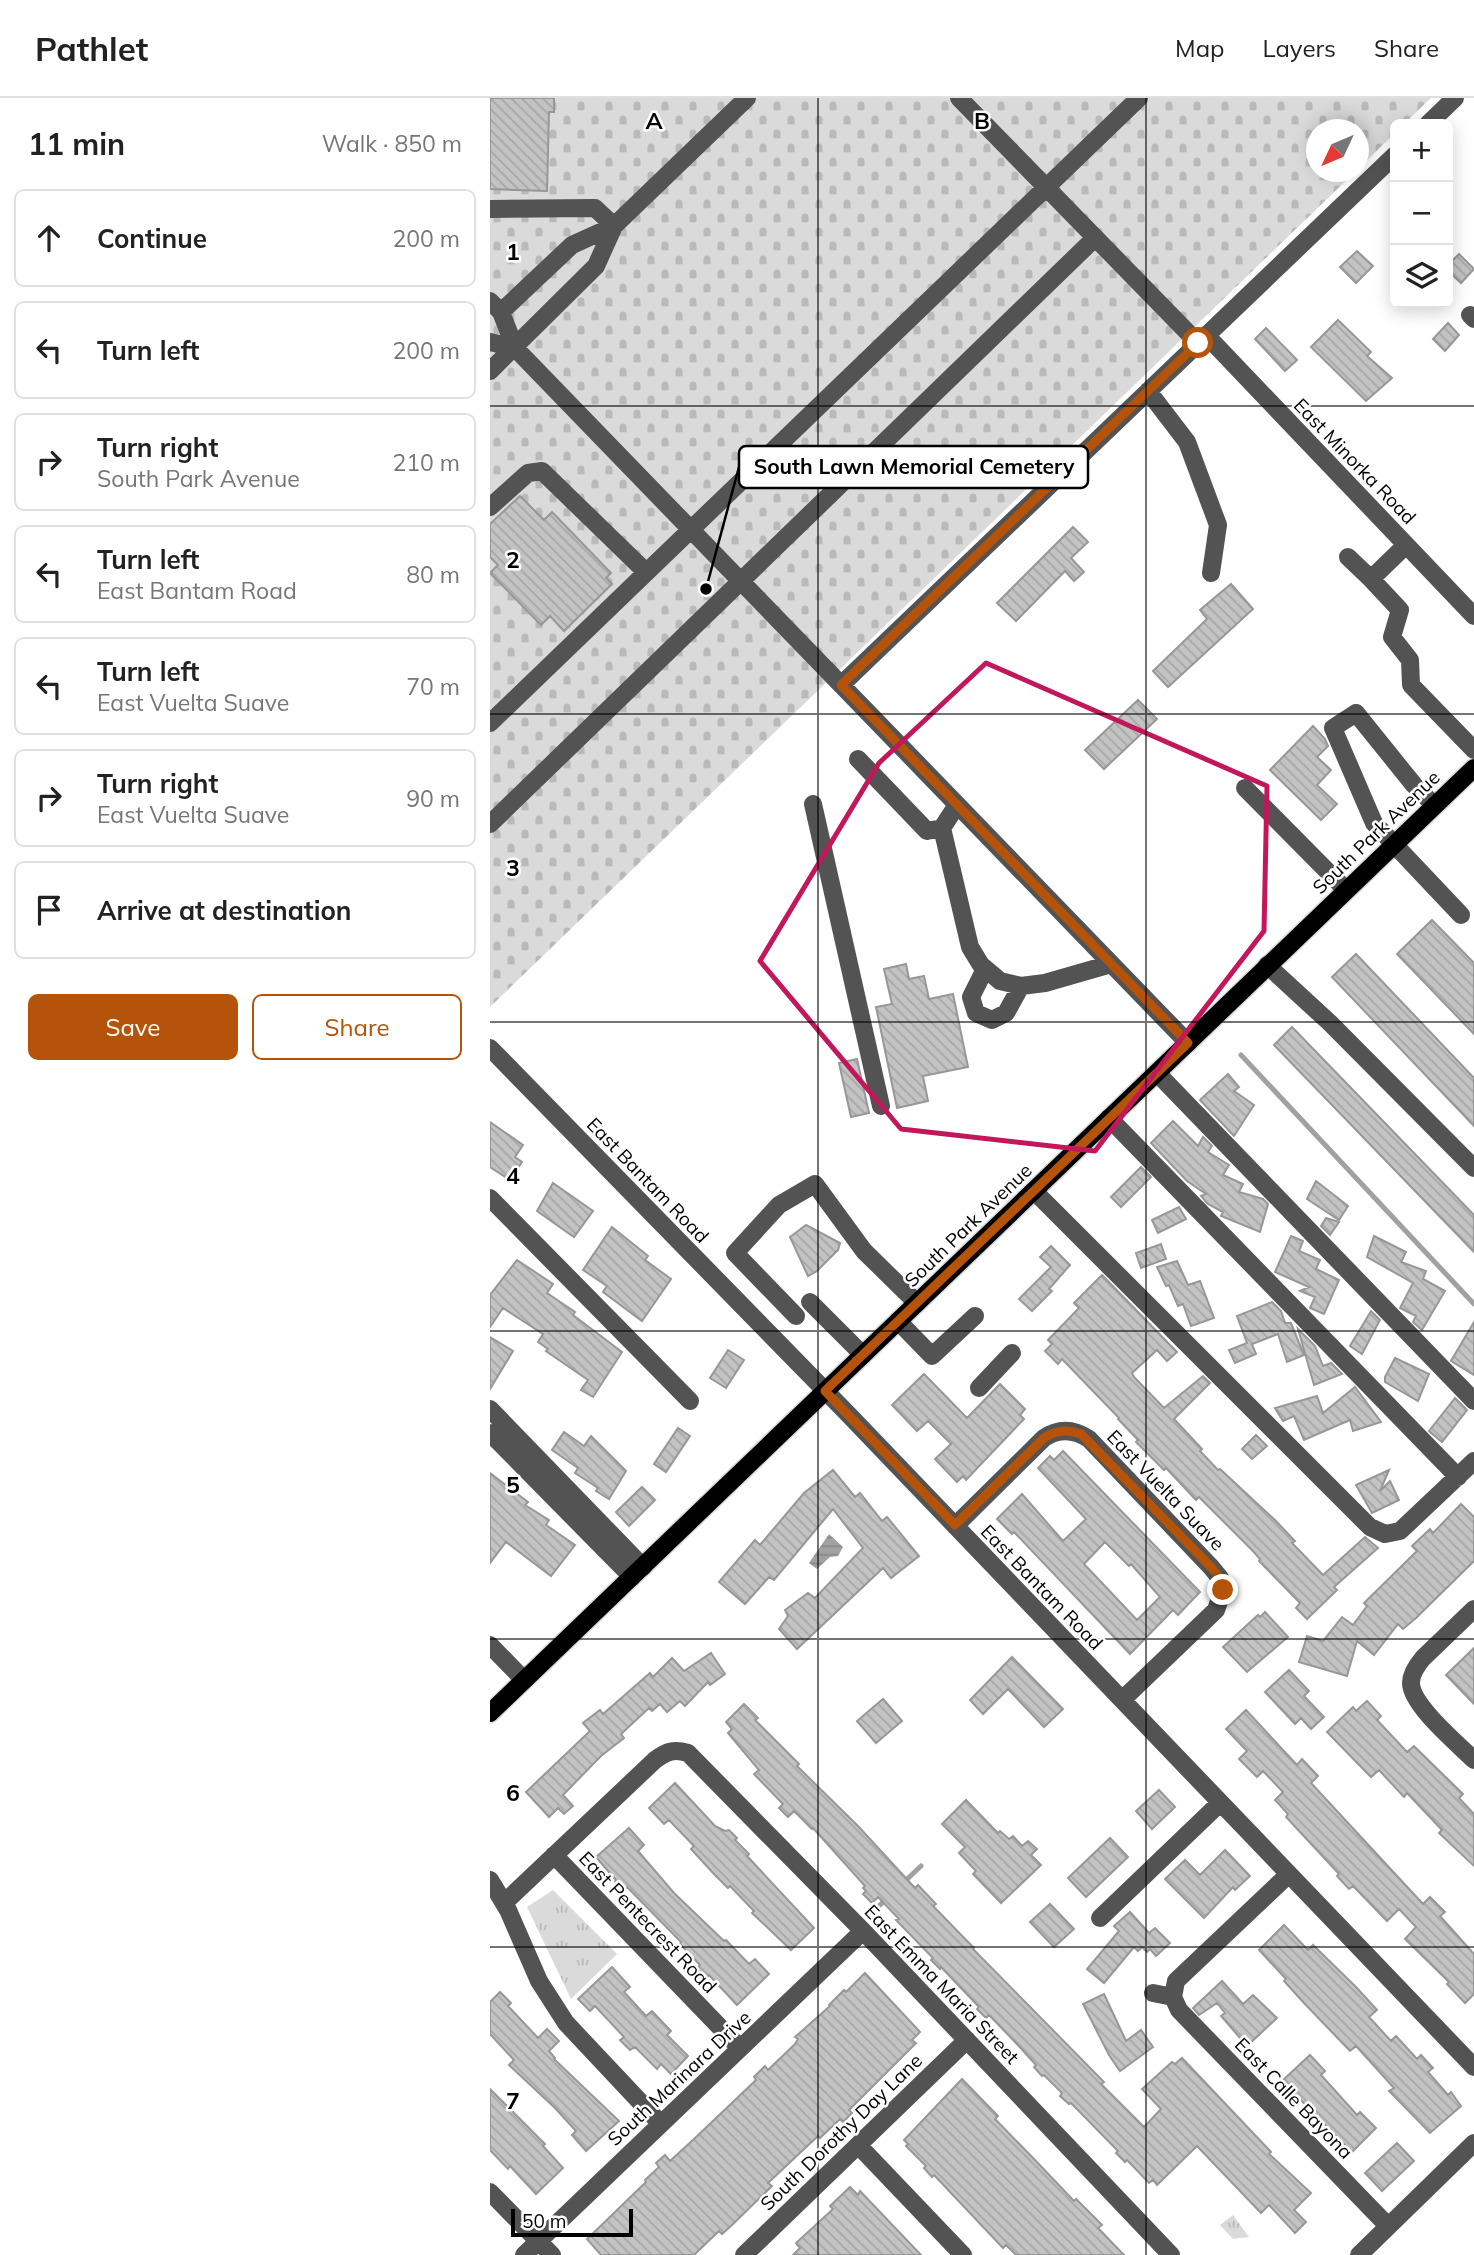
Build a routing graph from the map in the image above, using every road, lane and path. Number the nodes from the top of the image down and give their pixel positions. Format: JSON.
{"nodes":[{"id":1,"x":747,"y":98,"type":"edge"},
{"id":2,"x":959,"y":98,"type":"edge"},
{"id":3,"x":1139,"y":98,"type":"edge"},
{"id":4,"x":1455,"y":98,"type":"edge"},
{"id":5,"x":1433,"y":119,"type":"edge"},
{"id":6,"x":1390,"y":160,"type":"edge"},
{"id":7,"x":1047,"y":188,"type":"junction"},
{"id":8,"x":490,"y":209,"type":"edge"},
{"id":9,"x":614,"y":226,"type":"junction"},
{"id":10,"x":1095,"y":238,"type":"junction"},
{"id":11,"x":496,"y":307,"type":"edge"},
{"id":12,"x":1202,"y":339,"type":"junction"},
{"id":13,"x":490,"y":342,"type":"edge"},
{"id":14,"x":515,"y":348,"type":"junction"},
{"id":15,"x":490,"y":372,"type":"edge"},
{"id":16,"x":1148,"y":391,"type":"junction"},
{"id":17,"x":490,"y":507,"type":"edge"},
{"id":18,"x":690,"y":529,"type":"junction"},
{"id":19,"x":1406,"y":545,"type":"junction"},
{"id":20,"x":1348,"y":556,"type":"dead end"},
{"id":21,"x":646,"y":572,"type":"junction"},
{"id":22,"x":1211,"y":573,"type":"dead end"},
{"id":23,"x":1371,"y":579,"type":"junction"},
{"id":24,"x":741,"y":582,"type":"junction"},
{"id":25,"x":1474,"y":616,"type":"edge"},
{"id":26,"x":841,"y":685,"type":"junction"},
{"id":27,"x":490,"y":723,"type":"edge"},
{"id":28,"x":1474,"y":750,"type":"edge"},
{"id":29,"x":858,"y":759,"type":"dead end"},
{"id":30,"x":1474,"y":768,"type":"edge"},
{"id":31,"x":1244,"y":788,"type":"dead end"},
{"id":32,"x":813,"y":804,"type":"dead end"},
{"id":33,"x":957,"y":805,"type":"junction"},
{"id":34,"x":1434,"y":806,"type":"junction"},
{"id":35,"x":490,"y":824,"type":"edge"},
{"id":36,"x":942,"y":828,"type":"junction"},
{"id":37,"x":1393,"y":845,"type":"junction"},
{"id":38,"x":1346,"y":890,"type":"junction"},
{"id":39,"x":1461,"y":915,"type":"dead end"},
{"id":40,"x":1111,"y":964,"type":"junction"},
{"id":41,"x":1267,"y":965,"type":"junction"},
{"id":42,"x":985,"y":969,"type":"junction"},
{"id":43,"x":1021,"y":986,"type":"junction"},
{"id":44,"x":1188,"y":1043,"type":"junction"},
{"id":45,"x":490,"y":1048,"type":"edge"},
{"id":46,"x":1157,"y":1073,"type":"junction"},
{"id":47,"x":881,"y":1106,"type":"dead end"},
{"id":48,"x":1109,"y":1118,"type":"junction"},
{"id":49,"x":1474,"y":1168,"type":"edge"},
{"id":50,"x":1034,"y":1191,"type":"junction"},
{"id":51,"x":490,"y":1198,"type":"edge"},
{"id":52,"x":810,"y":1302,"type":"dead end"},
{"id":53,"x":917,"y":1303,"type":"junction"},
{"id":54,"x":796,"y":1316,"type":"dead end"},
{"id":55,"x":975,"y":1316,"type":"dead end"},
{"id":56,"x":898,"y":1321,"type":"junction"},
{"id":57,"x":1012,"y":1353,"type":"dead end"},
{"id":58,"x":863,"y":1355,"type":"junction"},
{"id":59,"x":978,"y":1388,"type":"dead end"},
{"id":60,"x":825,"y":1391,"type":"junction"},
{"id":61,"x":690,"y":1401,"type":"dead end"},
{"id":62,"x":1474,"y":1401,"type":"edge"},
{"id":63,"x":490,"y":1409,"type":"edge"},
{"id":64,"x":490,"y":1433,"type":"edge"},
{"id":65,"x":1474,"y":1461,"type":"edge"},
{"id":66,"x":1458,"y":1477,"type":"junction"},
{"id":67,"x":955,"y":1525,"type":"junction"},
{"id":68,"x":637,"y":1572,"type":"junction"},
{"id":69,"x":1474,"y":1609,"type":"edge"},
{"id":70,"x":490,"y":1645,"type":"edge"},
{"id":71,"x":524,"y":1680,"type":"junction"},
{"id":72,"x":1122,"y":1700,"type":"junction"},
{"id":73,"x":490,"y":1713,"type":"edge"},
{"id":74,"x":1474,"y":1760,"type":"edge"},
{"id":75,"x":1220,"y":1802,"type":"junction"},
{"id":76,"x":554,"y":1855,"type":"junction"},
{"id":77,"x":1289,"y":1874,"type":"junction"},
{"id":78,"x":490,"y":1880,"type":"edge"},
{"id":79,"x":504,"y":1903,"type":"junction"},
{"id":80,"x":1100,"y":1918,"type":"dead end"},
{"id":81,"x":863,"y":1931,"type":"junction"},
{"id":82,"x":1153,"y":1993,"type":"dead end"},
{"id":83,"x":1173,"y":1997,"type":"junction"},
{"id":84,"x":967,"y":2040,"type":"junction"},
{"id":85,"x":740,"y":2048,"type":"junction"},
{"id":86,"x":1474,"y":2067,"type":"edge"},
{"id":87,"x":660,"y":2123,"type":"junction"},
{"id":88,"x":1474,"y":2143,"type":"edge"},
{"id":89,"x":858,"y":2146,"type":"junction"},
{"id":90,"x":490,"y":2192,"type":"edge"},
{"id":91,"x":1388,"y":2226,"type":"junction"},
{"id":92,"x":538,"y":2241,"type":"junction"},
{"id":93,"x":751,"y":2253,"type":"edge"},
{"id":94,"x":524,"y":2255,"type":"edge"},
{"id":95,"x":552,"y":2255,"type":"edge"},
{"id":96,"x":963,"y":2255,"type":"edge"},
{"id":97,"x":1171,"y":2255,"type":"edge"},
{"id":98,"x":1359,"y":2255,"type":"edge"}],
"edges":[{"from":1,"to":9,"type":"street"},
{"from":2,"to":7,"type":"street","name":"East Minorka Road"},
{"from":3,"to":7,"type":"street"},
{"from":4,"to":5,"type":"street"},
{"from":6,"to":12,"type":"street"},
{"from":7,"to":10,"type":"street","name":"East Minorka Road"},
{"from":7,"to":18,"type":"street"},
{"from":8,"to":9,"type":"street"},
{"from":9,"to":11,"type":"street"},
{"from":9,"to":14,"type":"street"},
{"from":10,"to":12,"type":"street","name":"East Minorka Road"},
{"from":10,"to":24,"type":"street"},
{"from":11,"to":14,"type":"street"},
{"from":12,"to":16,"type":"street"},
{"from":12,"to":19,"type":"street","name":"East Minorka Road"},
{"from":13,"to":14,"type":"street"},
{"from":14,"to":15,"type":"street"},
{"from":14,"to":18,"type":"street"},
{"from":16,"to":22,"type":"street"},
{"from":16,"to":26,"type":"street"},
{"from":17,"to":21,"type":"street"},
{"from":18,"to":21,"type":"street"},
{"from":18,"to":24,"type":"street"},
{"from":19,"to":23,"type":"street"},
{"from":19,"to":25,"type":"street","name":"East Minorka Road"},
{"from":20,"to":23,"type":"street"},
{"from":21,"to":27,"type":"street"},
{"from":23,"to":28,"type":"street"},
{"from":24,"to":26,"type":"street"},
{"from":24,"to":35,"type":"street"},
{"from":26,"to":33,"type":"street"},
{"from":29,"to":36,"type":"street"},
{"from":30,"to":34,"type":"main road","name":"South Park Avenue"},
{"from":31,"to":38,"type":"street"},
{"from":32,"to":47,"type":"street"},
{"from":33,"to":36,"type":"street"},
{"from":33,"to":40,"type":"street"},
{"from":34,"to":37,"type":"main road","name":"South Park Avenue"},
{"from":34,"to":37,"type":"street"},
{"from":36,"to":42,"type":"street"},
{"from":37,"to":38,"type":"main road","name":"South Park Avenue"},
{"from":37,"to":39,"type":"street"},
{"from":38,"to":41,"type":"main road","name":"South Park Avenue"},
{"from":40,"to":43,"type":"street"},
{"from":40,"to":44,"type":"street"},
{"from":41,"to":44,"type":"main road","name":"South Park Avenue"},
{"from":41,"to":49,"type":"street"},
{"from":42,"to":43,"type":"street"},
{"from":42,"to":43,"type":"street"},
{"from":44,"to":46,"type":"main road","name":"South Park Avenue"},
{"from":45,"to":60,"type":"street","name":"East Bantam Road"},
{"from":46,"to":48,"type":"main road","name":"South Park Avenue"},
{"from":46,"to":62,"type":"street"},
{"from":48,"to":50,"type":"main road","name":"South Park Avenue"},
{"from":48,"to":66,"type":"street"},
{"from":50,"to":53,"type":"main road","name":"South Park Avenue"},
{"from":50,"to":66,"type":"street"},
{"from":51,"to":61,"type":"street"},
{"from":52,"to":58,"type":"street"},
{"from":53,"to":54,"type":"street"},
{"from":53,"to":56,"type":"main road","name":"South Park Avenue"},
{"from":55,"to":56,"type":"street"},
{"from":56,"to":58,"type":"main road","name":"South Park Avenue"},
{"from":57,"to":59,"type":"street"},
{"from":58,"to":60,"type":"main road","name":"South Park Avenue"},
{"from":60,"to":67,"type":"street","name":"East Bantam Road"},
{"from":60,"to":68,"type":"main road","name":"South Park Avenue"},
{"from":63,"to":68,"type":"street"},
{"from":64,"to":68,"type":"street"},
{"from":65,"to":66,"type":"street"},
{"from":67,"to":72,"type":"street","name":"East Bantam Road"},
{"from":67,"to":72,"type":"street","name":"East Vuelta Suave"},
{"from":68,"to":71,"type":"main road","name":"South Park Avenue"},
{"from":69,"to":74,"type":"street"},
{"from":70,"to":71,"type":"street"},
{"from":71,"to":73,"type":"main road","name":"South Park Avenue"},
{"from":72,"to":75,"type":"street","name":"East Bantam Road"},
{"from":75,"to":77,"type":"street","name":"East Bantam Road"},
{"from":75,"to":80,"type":"street"},
{"from":76,"to":79,"type":"street"},
{"from":76,"to":81,"type":"street","name":"East Emma Maria Street"},
{"from":76,"to":85,"type":"street","name":"East Pentecrest Road"},
{"from":77,"to":83,"type":"street"},
{"from":77,"to":86,"type":"street","name":"East Bantam Road"},
{"from":78,"to":79,"type":"street"},
{"from":79,"to":87,"type":"street"},
{"from":81,"to":84,"type":"street","name":"East Emma Maria Street"},
{"from":81,"to":85,"type":"street","name":"South Marinara Drive"},
{"from":82,"to":83,"type":"street"},
{"from":83,"to":91,"type":"street","name":"East Calle Bayona"},
{"from":84,"to":89,"type":"street","name":"South Dorothy Day Lane"},
{"from":84,"to":97,"type":"street","name":"East Emma Maria Street"},
{"from":85,"to":87,"type":"street","name":"South Marinara Drive"},
{"from":87,"to":92,"type":"street","name":"South Marinara Drive"},
{"from":88,"to":91,"type":"street"},
{"from":89,"to":93,"type":"street","name":"South Dorothy Day Lane"},
{"from":89,"to":96,"type":"street"},
{"from":90,"to":92,"type":"street"},
{"from":91,"to":98,"type":"street"},
{"from":92,"to":94,"type":"street","name":"South Marinara Drive"},
{"from":92,"to":95,"type":"street"}]}
